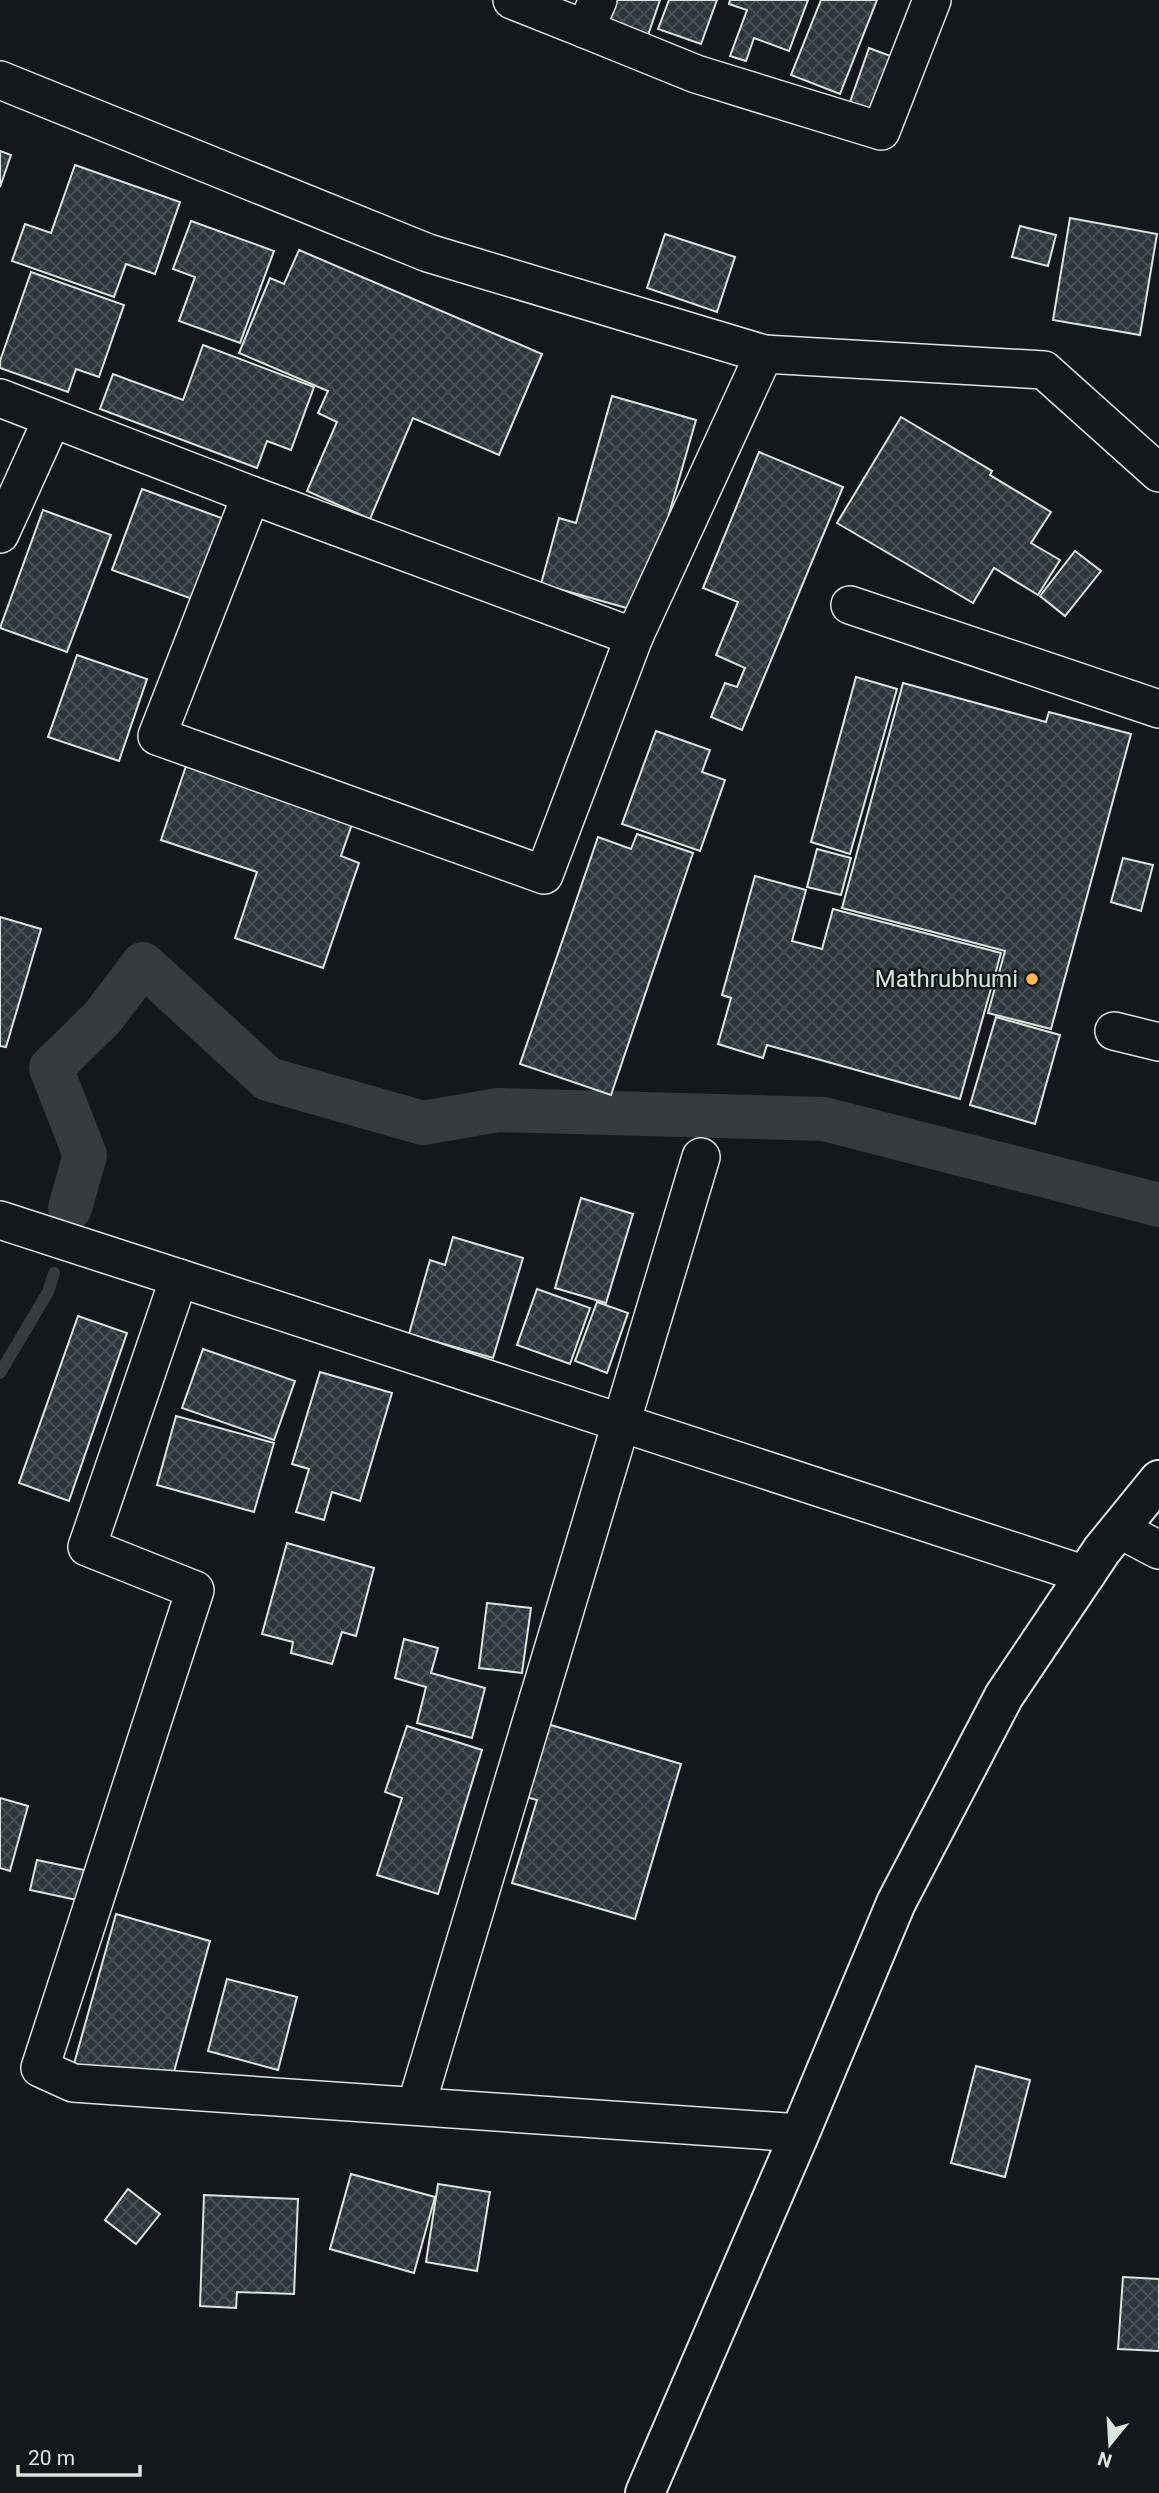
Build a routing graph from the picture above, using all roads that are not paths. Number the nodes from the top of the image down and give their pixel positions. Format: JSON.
{"nodes":[{"id":1,"x":512,"y":0,"type":"edge"},
{"id":2,"x":932,"y":0,"type":"edge"},
{"id":3,"x":591,"y":14,"type":"edge"},
{"id":4,"x":0,"y":80,"type":"edge"},
{"id":5,"x":764,"y":354,"type":"junction"},
{"id":6,"x":0,"y":398,"type":"edge"},
{"id":7,"x":52,"y":419,"type":"junction"},
{"id":8,"x":1159,"y":473,"type":"edge"},
{"id":9,"x":251,"y":495,"type":"junction"},
{"id":10,"x":0,"y":534,"type":"edge"},
{"id":11,"x":850,"y":605,"type":"dead end"},
{"id":12,"x":634,"y":637,"type":"junction"},
{"id":13,"x":1159,"y":709,"type":"edge"},
{"id":14,"x":1114,"y":1031,"type":"dead end"},
{"id":15,"x":1159,"y":1042,"type":"edge"},
{"id":16,"x":701,"y":1157,"type":"dead end"},
{"id":17,"x":0,"y":1220,"type":"edge"},
{"id":18,"x":179,"y":1278,"type":"junction"},
{"id":19,"x":621,"y":1423,"type":"junction"},
{"id":20,"x":1159,"y":1480,"type":"edge"},
{"id":21,"x":1119,"y":1529,"type":"junction"},
{"id":22,"x":1159,"y":1550,"type":"edge"},
{"id":23,"x":1086,"y":1574,"type":"junction"},
{"id":24,"x":415,"y":2106,"type":"junction"},
{"id":25,"x":800,"y":2133,"type":"junction"},
{"id":26,"x":645,"y":2493,"type":"edge"}],
"edges":[{"from":1,"to":3,"type":"street"},
{"from":2,"to":3,"type":"street"},
{"from":4,"to":5,"type":"street"},
{"from":5,"to":8,"type":"street"},
{"from":5,"to":12,"type":"street"},
{"from":6,"to":7,"type":"street"},
{"from":7,"to":9,"type":"street"},
{"from":7,"to":10,"type":"street"},
{"from":9,"to":12,"type":"street"},
{"from":9,"to":12,"type":"street"},
{"from":11,"to":13,"type":"street"},
{"from":14,"to":15,"type":"street"},
{"from":16,"to":19,"type":"street"},
{"from":17,"to":18,"type":"street"},
{"from":18,"to":19,"type":"street"},
{"from":18,"to":24,"type":"street"},
{"from":19,"to":23,"type":"street"},
{"from":19,"to":24,"type":"street"},
{"from":20,"to":21,"type":"main road"},
{"from":21,"to":22,"type":"street"},
{"from":21,"to":23,"type":"main road"},
{"from":23,"to":25,"type":"main road"},
{"from":24,"to":25,"type":"street"},
{"from":25,"to":26,"type":"main road"}]}
